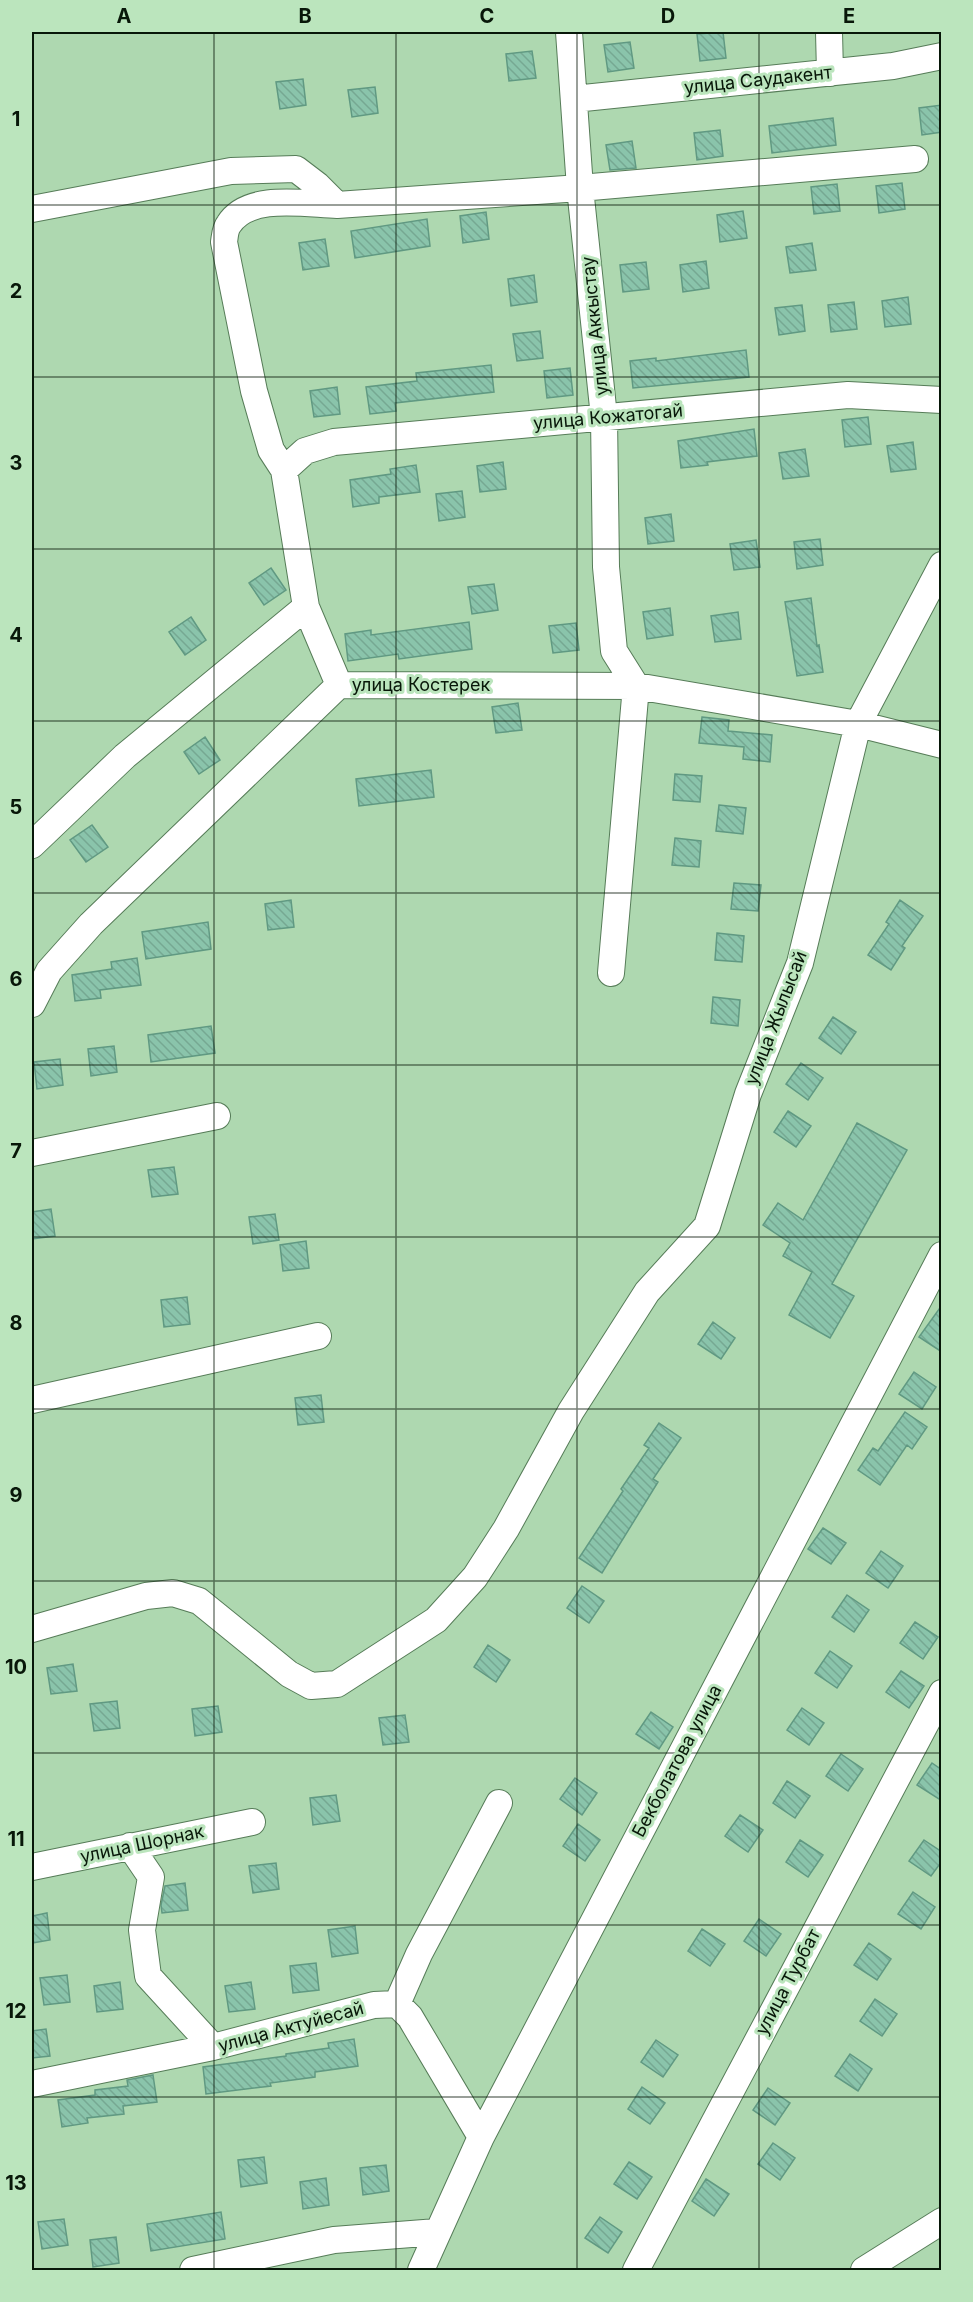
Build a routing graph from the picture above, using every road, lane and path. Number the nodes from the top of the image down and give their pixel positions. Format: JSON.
{"nodes":[{"id":1,"x":569,"y":32,"type":"edge"},
{"id":2,"x":829,"y":32,"type":"edge"},
{"id":3,"x":942,"y":56,"type":"edge"},
{"id":4,"x":830,"y":73,"type":"junction"},
{"id":5,"x":574,"y":99,"type":"junction"},
{"id":6,"x":915,"y":159,"type":"dead end"},
{"id":7,"x":580,"y":188,"type":"junction"},
{"id":8,"x":337,"y":205,"type":"junction"},
{"id":9,"x":32,"y":209,"type":"edge"},
{"id":10,"x":942,"y":400,"type":"edge"},
{"id":11,"x":604,"y":417,"type":"junction"},
{"id":12,"x":284,"y":470,"type":"junction"},
{"id":13,"x":942,"y":565,"type":"edge"},
{"id":14,"x":306,"y":607,"type":"junction"},
{"id":15,"x":339,"y":685,"type":"junction"},
{"id":16,"x":636,"y":686,"type":"junction"},
{"id":17,"x":858,"y":724,"type":"junction"},
{"id":18,"x":942,"y":745,"type":"edge"},
{"id":19,"x":32,"y":845,"type":"edge"},
{"id":20,"x":611,"y":973,"type":"dead end"},
{"id":21,"x":32,"y":1004,"type":"edge"},
{"id":22,"x":217,"y":1116,"type":"dead end"},
{"id":23,"x":32,"y":1153,"type":"edge"},
{"id":24,"x":942,"y":1255,"type":"edge"},
{"id":25,"x":318,"y":1336,"type":"dead end"},
{"id":26,"x":32,"y":1400,"type":"edge"},
{"id":27,"x":32,"y":1629,"type":"edge"},
{"id":28,"x":942,"y":1693,"type":"edge"},
{"id":29,"x":499,"y":1803,"type":"dead end"},
{"id":30,"x":252,"y":1822,"type":"dead end"},
{"id":31,"x":130,"y":1846,"type":"junction"},
{"id":32,"x":32,"y":1867,"type":"edge"},
{"id":33,"x":397,"y":2004,"type":"junction"},
{"id":34,"x":213,"y":2047,"type":"junction"},
{"id":35,"x":32,"y":2084,"type":"edge"},
{"id":36,"x":481,"y":2136,"type":"junction"},
{"id":37,"x":942,"y":2221,"type":"edge"},
{"id":38,"x":437,"y":2232,"type":"junction"},
{"id":39,"x":193,"y":2271,"type":"edge"},
{"id":40,"x":421,"y":2271,"type":"edge"},
{"id":41,"x":636,"y":2271,"type":"edge"},
{"id":42,"x":864,"y":2271,"type":"edge"}],
"edges":[{"from":1,"to":5,"type":"street","name":"улица Аккыстау"},
{"from":2,"to":4,"type":"street"},
{"from":3,"to":4,"type":"street","name":"улица Саудакент"},
{"from":4,"to":5,"type":"street","name":"улица Саудакент"},
{"from":5,"to":7,"type":"street","name":"улица Аккыстау"},
{"from":6,"to":7,"type":"street"},
{"from":7,"to":8,"type":"street"},
{"from":7,"to":11,"type":"street","name":"улица Аккыстау"},
{"from":8,"to":9,"type":"street"},
{"from":8,"to":12,"type":"street"},
{"from":10,"to":11,"type":"street","name":"улица Кожатогай"},
{"from":11,"to":12,"type":"street","name":"улица Кожатогай"},
{"from":11,"to":16,"type":"street","name":"улица Аккыстау"},
{"from":12,"to":14,"type":"street"},
{"from":13,"to":17,"type":"street","name":"улица Жылысай"},
{"from":14,"to":15,"type":"street"},
{"from":14,"to":19,"type":"street"},
{"from":15,"to":16,"type":"street","name":"улица Костерек"},
{"from":15,"to":21,"type":"street","name":"улица Костерек"},
{"from":16,"to":17,"type":"street","name":"улица Костерек"},
{"from":16,"to":20,"type":"street"},
{"from":17,"to":18,"type":"street","name":"улица Костерек"},
{"from":17,"to":27,"type":"street","name":"улица Жылысай"},
{"from":22,"to":23,"type":"street"},
{"from":24,"to":36,"type":"street","name":"Бекболатова улица"},
{"from":25,"to":26,"type":"street"},
{"from":28,"to":41,"type":"street","name":"улица Турбат"},
{"from":29,"to":33,"type":"street"},
{"from":30,"to":31,"type":"street","name":"улица Шорнак"},
{"from":31,"to":32,"type":"street","name":"улица Шорнак"},
{"from":31,"to":34,"type":"street"},
{"from":33,"to":34,"type":"street","name":"улица Актуйесай"},
{"from":33,"to":36,"type":"street"},
{"from":34,"to":35,"type":"street","name":"улица Актуйесай"},
{"from":36,"to":38,"type":"street","name":"Бекболатова улица"},
{"from":37,"to":42,"type":"street"},
{"from":38,"to":39,"type":"street"},
{"from":38,"to":40,"type":"street","name":"Бекболатова улица"}]}
